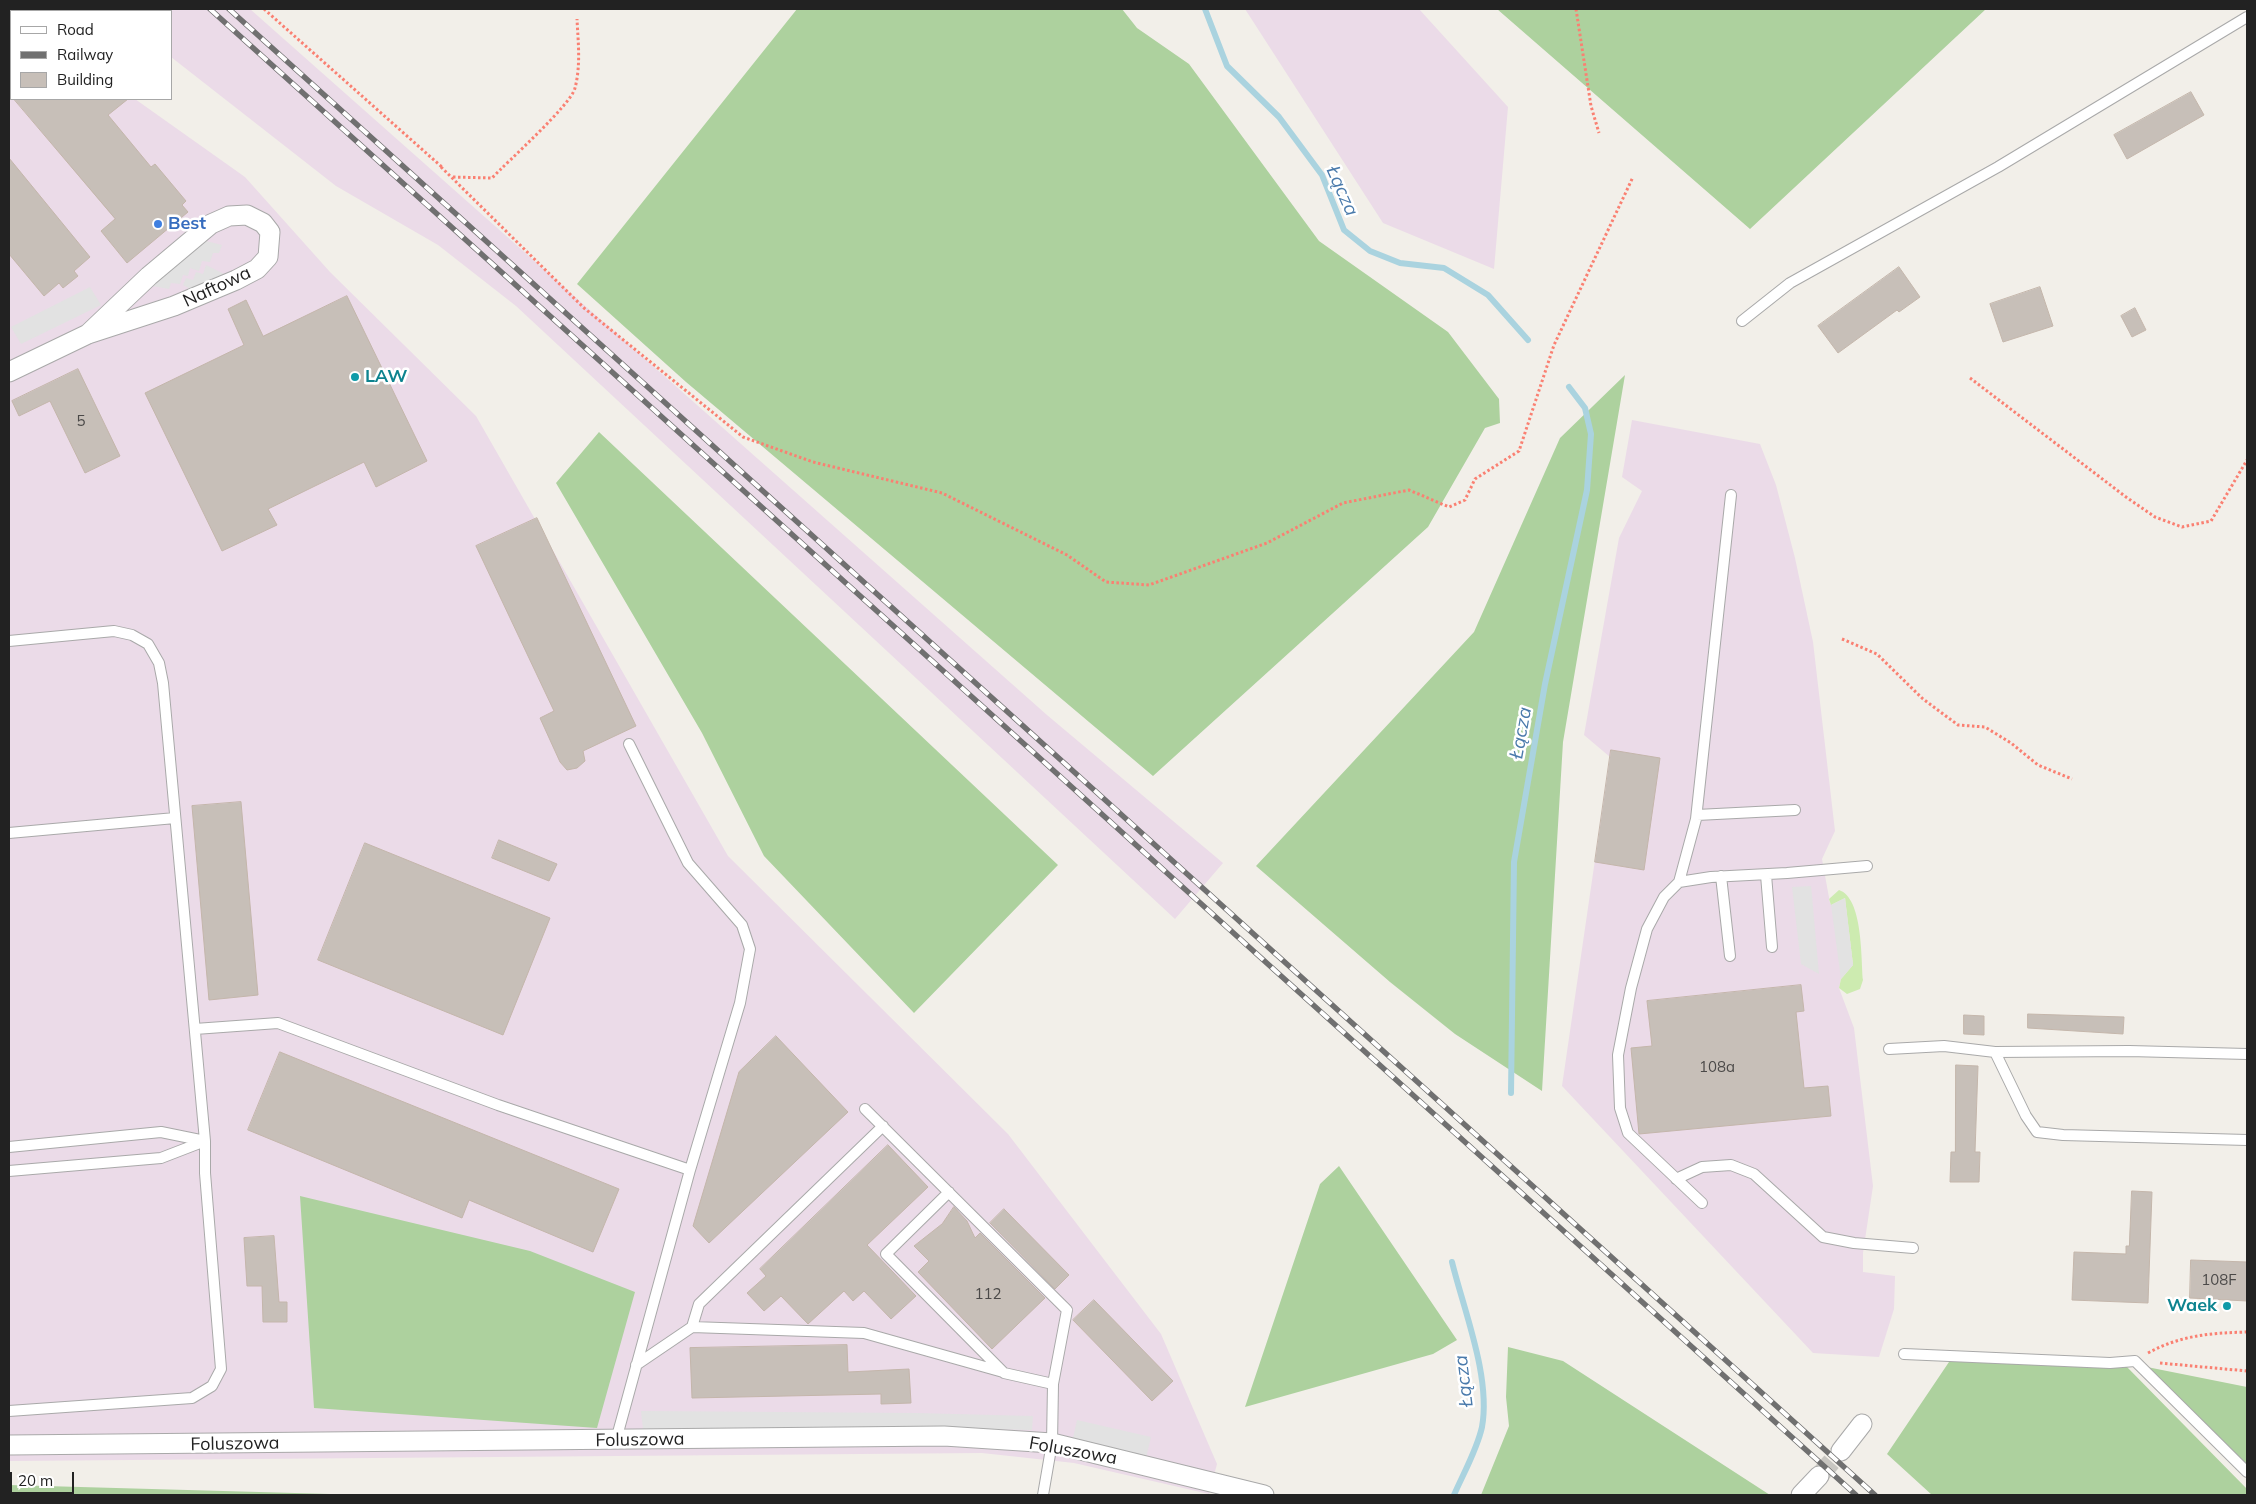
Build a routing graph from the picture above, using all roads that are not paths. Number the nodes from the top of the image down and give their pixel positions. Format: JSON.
{"nodes":[{"id":1,"x":2247,"y":17,"type":"edge"},
{"id":2,"x":1742,"y":321,"type":"dead end"},
{"id":3,"x":88,"y":334,"type":"junction"},
{"id":4,"x":9,"y":372,"type":"edge"},
{"id":5,"x":1731,"y":495,"type":"dead end"},
{"id":6,"x":9,"y":641,"type":"edge"},
{"id":7,"x":629,"y":744,"type":"dead end"},
{"id":8,"x":1795,"y":810,"type":"dead end"},
{"id":9,"x":1697,"y":814,"type":"junction"},
{"id":10,"x":176,"y":818,"type":"junction"},
{"id":11,"x":9,"y":833,"type":"edge"},
{"id":12,"x":1867,"y":866,"type":"dead end"},
{"id":13,"x":1766,"y":874,"type":"junction"},
{"id":14,"x":1722,"y":876,"type":"junction"},
{"id":15,"x":1679,"y":882,"type":"junction"},
{"id":16,"x":1772,"y":947,"type":"dead end"},
{"id":17,"x":1730,"y":956,"type":"dead end"},
{"id":18,"x":195,"y":1029,"type":"junction"},
{"id":19,"x":1889,"y":1049,"type":"dead end"},
{"id":20,"x":1995,"y":1052,"type":"junction"},
{"id":21,"x":2247,"y":1054,"type":"edge"},
{"id":22,"x":866,"y":1108,"type":"dead end"},
{"id":23,"x":883,"y":1126,"type":"junction"},
{"id":24,"x":2247,"y":1140,"type":"edge"},
{"id":25,"x":205,"y":1141,"type":"junction"},
{"id":26,"x":9,"y":1147,"type":"edge"},
{"id":27,"x":690,"y":1170,"type":"junction"},
{"id":28,"x":9,"y":1171,"type":"edge"},
{"id":29,"x":1676,"y":1179,"type":"junction"},
{"id":30,"x":949,"y":1192,"type":"junction"},
{"id":31,"x":1702,"y":1203,"type":"dead end"},
{"id":32,"x":1913,"y":1248,"type":"dead end"},
{"id":33,"x":692,"y":1327,"type":"junction"},
{"id":34,"x":1904,"y":1354,"type":"dead end"},
{"id":35,"x":636,"y":1365,"type":"junction"},
{"id":36,"x":1004,"y":1373,"type":"junction"},
{"id":37,"x":1053,"y":1384,"type":"junction"},
{"id":38,"x":9,"y":1411,"type":"edge"},
{"id":39,"x":1862,"y":1424,"type":"dead end"},
{"id":40,"x":616,"y":1440,"type":"junction"},
{"id":41,"x":1052,"y":1443,"type":"junction"},
{"id":42,"x":9,"y":1446,"type":"edge"},
{"id":43,"x":1841,"y":1451,"type":"tunnel mouth"},
{"id":44,"x":2247,"y":1472,"type":"edge"},
{"id":45,"x":1819,"y":1476,"type":"tunnel mouth"},
{"id":46,"x":1043,"y":1495,"type":"edge"},
{"id":47,"x":1264,"y":1495,"type":"edge"},
{"id":48,"x":1801,"y":1495,"type":"edge"}],
"edges":[{"from":1,"to":2,"type":"lane"},
{"from":3,"to":3,"type":"street","name":"Naftowa"},
{"from":3,"to":4,"type":"street","name":"Naftowa"},
{"from":5,"to":9,"type":"lane"},
{"from":6,"to":10,"type":"lane"},
{"from":7,"to":27,"type":"lane"},
{"from":8,"to":9,"type":"lane"},
{"from":9,"to":15,"type":"lane"},
{"from":10,"to":11,"type":"lane"},
{"from":10,"to":18,"type":"lane"},
{"from":12,"to":13,"type":"lane"},
{"from":13,"to":14,"type":"lane"},
{"from":13,"to":16,"type":"lane"},
{"from":14,"to":15,"type":"lane"},
{"from":14,"to":17,"type":"lane"},
{"from":15,"to":29,"type":"lane"},
{"from":18,"to":25,"type":"lane"},
{"from":18,"to":27,"type":"lane"},
{"from":19,"to":20,"type":"lane"},
{"from":20,"to":21,"type":"lane"},
{"from":20,"to":24,"type":"lane"},
{"from":22,"to":23,"type":"lane"},
{"from":23,"to":30,"type":"lane"},
{"from":23,"to":33,"type":"lane"},
{"from":25,"to":26,"type":"lane"},
{"from":25,"to":28,"type":"lane"},
{"from":25,"to":38,"type":"lane"},
{"from":27,"to":35,"type":"lane"},
{"from":29,"to":31,"type":"lane"},
{"from":29,"to":32,"type":"lane"},
{"from":30,"to":36,"type":"lane"},
{"from":30,"to":37,"type":"lane"},
{"from":33,"to":35,"type":"lane"},
{"from":33,"to":36,"type":"lane"},
{"from":34,"to":44,"type":"lane"},
{"from":35,"to":40,"type":"lane"},
{"from":36,"to":37,"type":"lane"},
{"from":37,"to":41,"type":"lane"},
{"from":39,"to":43,"type":"street"},
{"from":40,"to":41,"type":"street","name":"Foluszowa"},
{"from":40,"to":42,"type":"street","name":"Foluszowa"},
{"from":41,"to":46,"type":"lane"},
{"from":41,"to":47,"type":"street","name":"Foluszowa"},
{"from":45,"to":48,"type":"street"}]}
